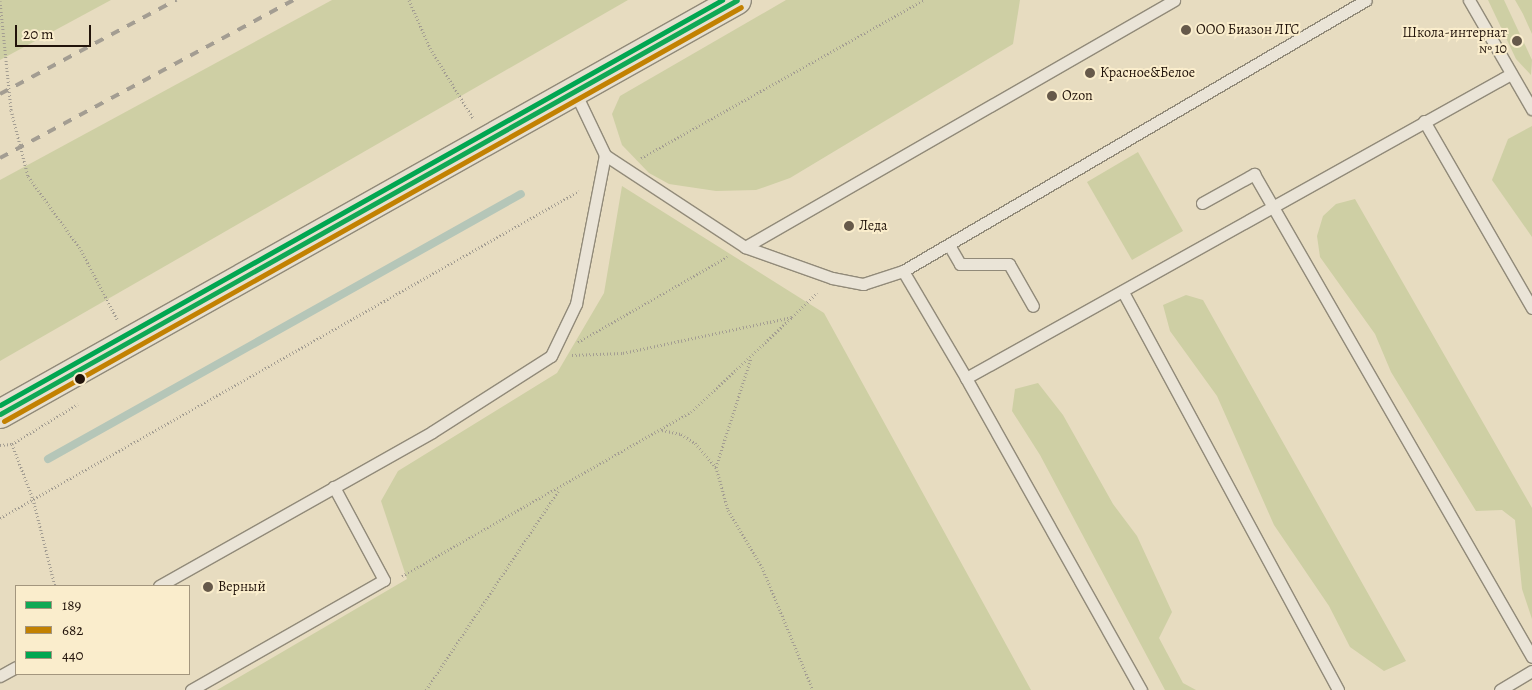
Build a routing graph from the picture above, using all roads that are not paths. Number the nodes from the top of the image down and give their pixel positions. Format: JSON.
{"nodes":[{"id":1,"x":737,"y":0,"type":"edge"},
{"id":2,"x":1174,"y":0,"type":"edge"},
{"id":3,"x":1366,"y":0,"type":"edge"},
{"id":4,"x":1469,"y":0,"type":"edge"},
{"id":5,"x":1509,"y":75,"type":"junction"},
{"id":6,"x":575,"y":92,"type":"junction"},
{"id":7,"x":1532,"y":109,"type":"edge"},
{"id":8,"x":1424,"y":121,"type":"junction"},
{"id":9,"x":605,"y":155,"type":"junction"},
{"id":10,"x":1202,"y":203,"type":"dead end"},
{"id":11,"x":1272,"y":205,"type":"junction"},
{"id":12,"x":948,"y":245,"type":"junction"},
{"id":13,"x":745,"y":247,"type":"junction"},
{"id":14,"x":903,"y":271,"type":"junction"},
{"id":15,"x":1123,"y":292,"type":"junction"},
{"id":16,"x":1033,"y":306,"type":"dead end"},
{"id":17,"x":1532,"y":308,"type":"edge"},
{"id":18,"x":966,"y":378,"type":"junction"},
{"id":19,"x":0,"y":414,"type":"edge"},
{"id":20,"x":334,"y":487,"type":"junction"},
{"id":21,"x":161,"y":585,"type":"edge"},
{"id":22,"x":1532,"y":657,"type":"edge"},
{"id":23,"x":15,"y":668,"type":"edge"},
{"id":24,"x":1532,"y":671,"type":"edge"},
{"id":25,"x":0,"y":676,"type":"edge"},
{"id":26,"x":191,"y":690,"type":"edge"},
{"id":27,"x":1141,"y":690,"type":"edge"},
{"id":28,"x":1338,"y":690,"type":"edge"},
{"id":29,"x":1500,"y":690,"type":"edge"}],
"edges":[{"from":1,"to":6,"type":"main road"},
{"from":2,"to":13,"type":"lane"},
{"from":3,"to":12,"type":"lane"},
{"from":4,"to":5,"type":"lane"},
{"from":5,"to":7,"type":"lane"},
{"from":5,"to":8,"type":"lane"},
{"from":6,"to":9,"type":"lane"},
{"from":6,"to":19,"type":"main road"},
{"from":8,"to":11,"type":"lane"},
{"from":8,"to":17,"type":"lane"},
{"from":9,"to":13,"type":"lane"},
{"from":9,"to":20,"type":"lane"},
{"from":10,"to":11,"type":"lane"},
{"from":11,"to":15,"type":"lane"},
{"from":11,"to":22,"type":"lane"},
{"from":12,"to":14,"type":"lane"},
{"from":12,"to":16,"type":"lane"},
{"from":13,"to":14,"type":"lane"},
{"from":14,"to":18,"type":"lane"},
{"from":15,"to":18,"type":"lane"},
{"from":15,"to":28,"type":"lane"},
{"from":18,"to":27,"type":"lane"},
{"from":20,"to":21,"type":"lane"},
{"from":20,"to":26,"type":"lane"},
{"from":23,"to":25,"type":"lane"},
{"from":24,"to":29,"type":"lane"}]}
